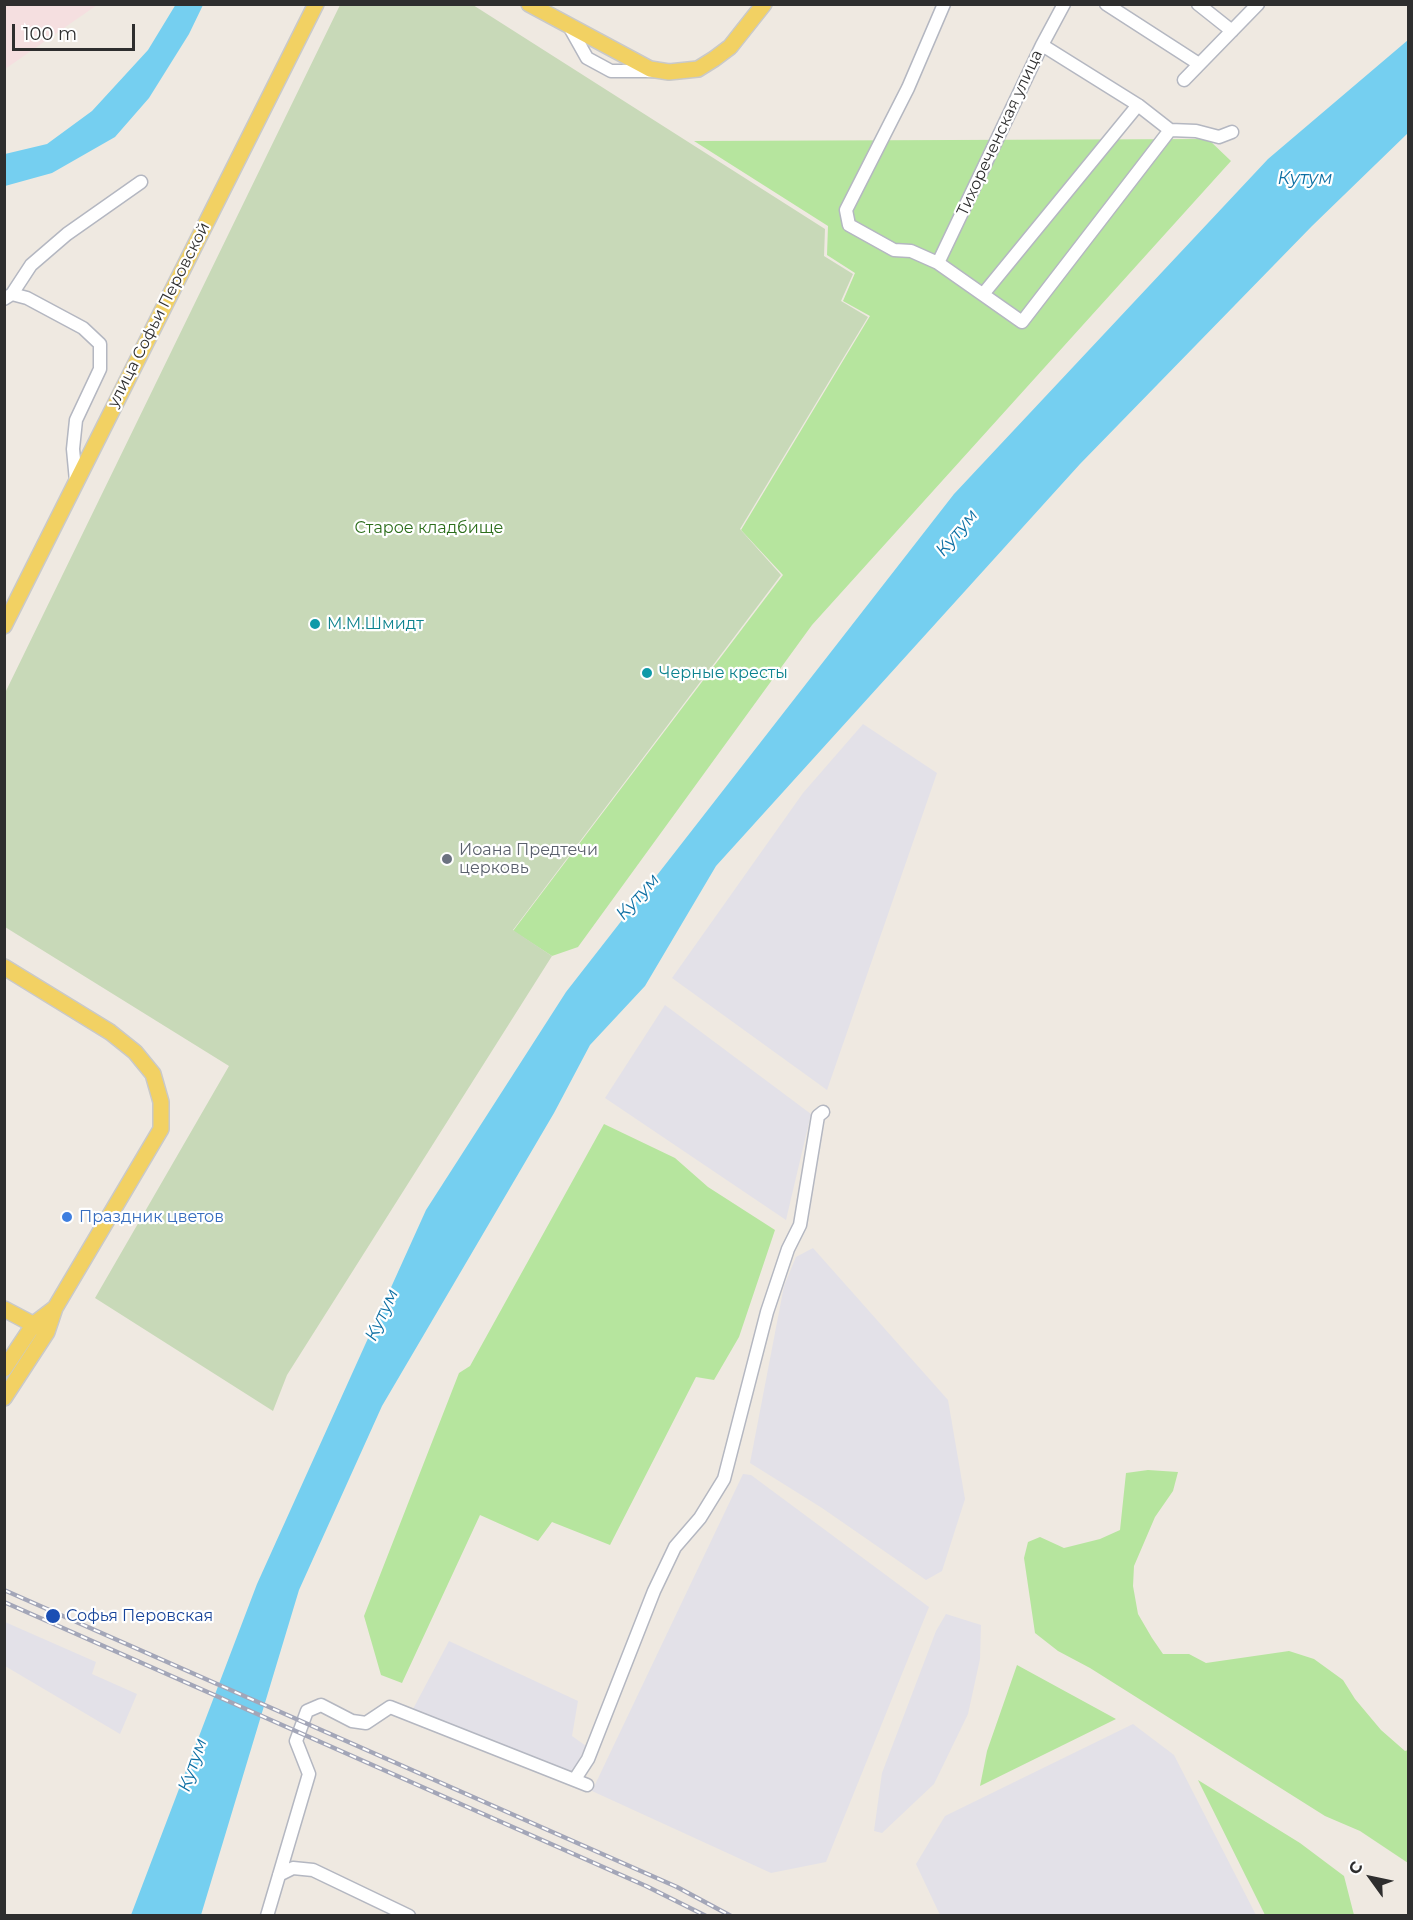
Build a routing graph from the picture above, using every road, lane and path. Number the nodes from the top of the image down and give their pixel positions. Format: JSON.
{"nodes":[{"id":1,"x":316,"y":4,"type":"edge"},
{"id":2,"x":529,"y":4,"type":"edge"},
{"id":3,"x":764,"y":4,"type":"edge"},
{"id":4,"x":944,"y":4,"type":"edge"},
{"id":5,"x":1064,"y":4,"type":"edge"},
{"id":6,"x":1106,"y":4,"type":"edge"},
{"id":7,"x":1198,"y":4,"type":"edge"},
{"id":8,"x":1258,"y":4,"type":"edge"},
{"id":9,"x":547,"y":8,"type":"edge"},
{"id":10,"x":1232,"y":31,"type":"junction"},
{"id":11,"x":1042,"y":45,"type":"junction"},
{"id":12,"x":1199,"y":64,"type":"junction"},
{"id":13,"x":1184,"y":80,"type":"dead end"},
{"id":14,"x":1138,"y":105,"type":"junction"},
{"id":15,"x":1170,"y":130,"type":"junction"},
{"id":16,"x":1232,"y":132,"type":"dead end"},
{"id":17,"x":141,"y":182,"type":"dead end"},
{"id":18,"x":939,"y":263,"type":"junction"},
{"id":19,"x":984,"y":293,"type":"junction"},
{"id":20,"x":8,"y":297,"type":"edge"},
{"id":21,"x":76,"y":481,"type":"junction"},
{"id":22,"x":4,"y":626,"type":"edge"},
{"id":23,"x":4,"y":967,"type":"edge"},
{"id":24,"x":823,"y":1112,"type":"dead end"},
{"id":25,"x":4,"y":1309,"type":"edge"},
{"id":26,"x":41,"y":1328,"type":"junction"},
{"id":27,"x":4,"y":1370,"type":"edge"},
{"id":28,"x":4,"y":1398,"type":"edge"},
{"id":29,"x":575,"y":1779,"type":"junction"},
{"id":30,"x":587,"y":1785,"type":"dead end"},
{"id":31,"x":279,"y":1875,"type":"junction"},
{"id":32,"x":267,"y":1916,"type":"edge"},
{"id":33,"x":409,"y":1916,"type":"edge"}],
"edges":[{"from":1,"to":21,"type":"main road","name":"улица Софьи Перовской"},
{"from":2,"to":9,"type":"main road"},
{"from":3,"to":9,"type":"main road"},
{"from":4,"to":18,"type":"street"},
{"from":5,"to":11,"type":"street","name":"Тихореченская улица"},
{"from":6,"to":12,"type":"street"},
{"from":7,"to":10,"type":"street"},
{"from":8,"to":10,"type":"street"},
{"from":10,"to":12,"type":"street"},
{"from":11,"to":14,"type":"street"},
{"from":11,"to":18,"type":"street","name":"Тихореченская улица"},
{"from":12,"to":13,"type":"street"},
{"from":14,"to":15,"type":"street"},
{"from":14,"to":19,"type":"street"},
{"from":15,"to":16,"type":"street"},
{"from":15,"to":19,"type":"street"},
{"from":17,"to":20,"type":"street"},
{"from":18,"to":19,"type":"street"},
{"from":20,"to":21,"type":"street"},
{"from":21,"to":22,"type":"main road","name":"улица Софьи Перовской"},
{"from":23,"to":26,"type":"main road"},
{"from":24,"to":29,"type":"street"},
{"from":25,"to":26,"type":"main road"},
{"from":26,"to":27,"type":"main road"},
{"from":26,"to":28,"type":"main road"},
{"from":29,"to":30,"type":"street"},
{"from":29,"to":31,"type":"street"},
{"from":31,"to":32,"type":"street"},
{"from":31,"to":33,"type":"street"}]}
